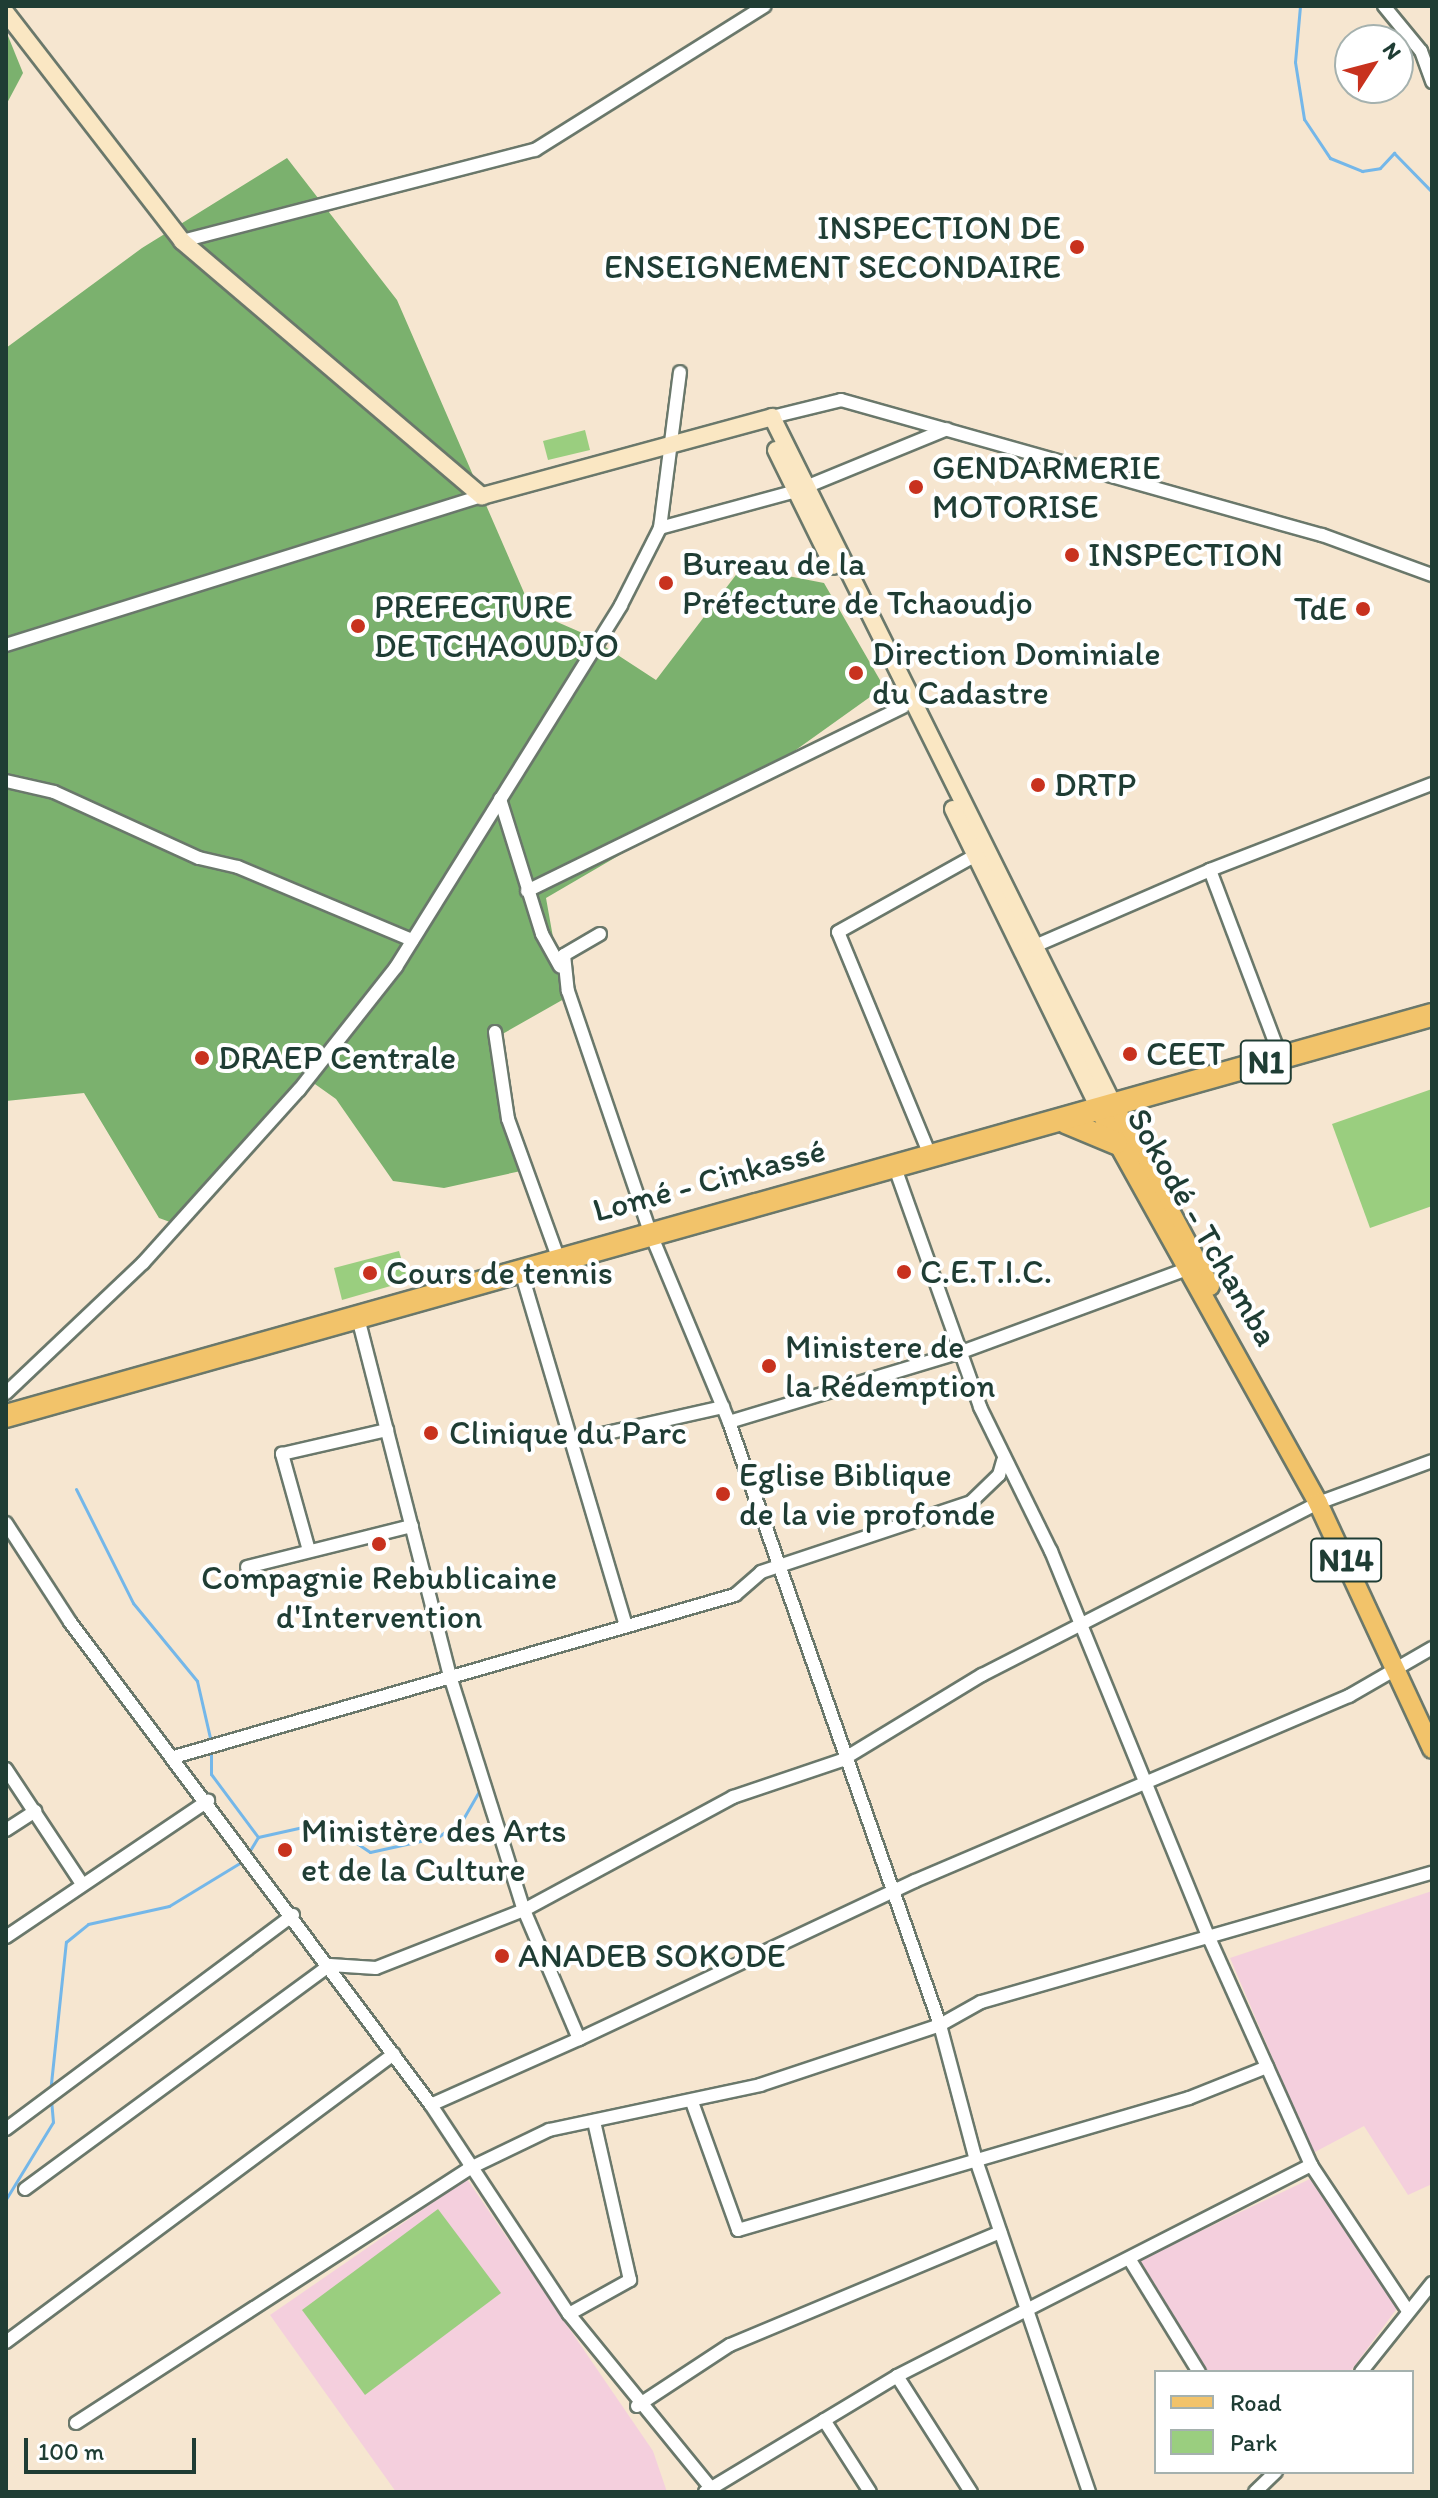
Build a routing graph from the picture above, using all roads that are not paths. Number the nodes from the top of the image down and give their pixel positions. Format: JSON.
{"nodes":[{"id":1,"x":765,"y":6,"type":"edge"},
{"id":2,"x":1384,"y":6,"type":"edge"},
{"id":3,"x":6,"y":13,"type":"edge"},
{"id":4,"x":1432,"y":82,"type":"edge"},
{"id":5,"x":182,"y":241,"type":"junction"},
{"id":6,"x":680,"y":372,"type":"dead end"},
{"id":7,"x":766,"y":419,"type":"junction"},
{"id":8,"x":947,"y":429,"type":"junction"},
{"id":9,"x":672,"y":447,"type":"junction"},
{"id":10,"x":801,"y":489,"type":"junction"},
{"id":11,"x":482,"y":496,"type":"junction"},
{"id":12,"x":660,"y":528,"type":"junction"},
{"id":13,"x":1432,"y":575,"type":"edge"},
{"id":14,"x":6,"y":645,"type":"edge"},
{"id":15,"x":903,"y":707,"type":"junction"},
{"id":16,"x":6,"y":781,"type":"edge"},
{"id":17,"x":1432,"y":784,"type":"edge"},
{"id":18,"x":500,"y":799,"type":"junction"},
{"id":19,"x":976,"y":855,"type":"junction"},
{"id":20,"x":1210,"y":870,"type":"junction"},
{"id":21,"x":527,"y":891,"type":"junction"},
{"id":22,"x":600,"y":934,"type":"dead end"},
{"id":23,"x":412,"y":940,"type":"junction"},
{"id":24,"x":1029,"y":949,"type":"junction"},
{"id":25,"x":560,"y":966,"type":"junction"},
{"id":26,"x":1432,"y":1015,"type":"edge"},
{"id":27,"x":495,"y":1032,"type":"dead end"},
{"id":28,"x":1281,"y":1058,"type":"junction"},
{"id":29,"x":1107,"y":1108,"type":"junction"},
{"id":30,"x":1066,"y":1122,"type":"junction"},
{"id":31,"x":1116,"y":1143,"type":"junction"},
{"id":32,"x":930,"y":1155,"type":"junction"},
{"id":33,"x":894,"y":1165,"type":"junction"},
{"id":34,"x":650,"y":1232,"type":"junction"},
{"id":35,"x":558,"y":1257,"type":"junction"},
{"id":36,"x":520,"y":1268,"type":"junction"},
{"id":37,"x":1187,"y":1269,"type":"junction"},
{"id":38,"x":357,"y":1312,"type":"junction"},
{"id":39,"x":964,"y":1351,"type":"junction"},
{"id":40,"x":1251,"y":1375,"type":"junction"},
{"id":41,"x":6,"y":1393,"type":"edge"},
{"id":42,"x":723,"y":1407,"type":"junction"},
{"id":43,"x":6,"y":1416,"type":"edge"},
{"id":44,"x":729,"y":1422,"type":"junction"},
{"id":45,"x":387,"y":1430,"type":"junction"},
{"id":46,"x":571,"y":1441,"type":"junction"},
{"id":47,"x":1003,"y":1461,"type":"junction"},
{"id":48,"x":1432,"y":1461,"type":"edge"},
{"id":49,"x":1318,"y":1503,"type":"junction"},
{"id":50,"x":6,"y":1523,"type":"edge"},
{"id":51,"x":412,"y":1526,"type":"junction"},
{"id":52,"x":308,"y":1547,"type":"junction"},
{"id":53,"x":247,"y":1567,"type":"dead end"},
{"id":54,"x":777,"y":1568,"type":"junction"},
{"id":55,"x":1079,"y":1624,"type":"junction"},
{"id":56,"x":626,"y":1626,"type":"junction"},
{"id":57,"x":1432,"y":1648,"type":"edge"},
{"id":58,"x":1398,"y":1666,"type":"junction"},
{"id":59,"x":450,"y":1676,"type":"junction"},
{"id":60,"x":1432,"y":1749,"type":"edge"},
{"id":61,"x":174,"y":1757,"type":"junction"},
{"id":62,"x":842,"y":1760,"type":"junction"},
{"id":63,"x":6,"y":1769,"type":"edge"},
{"id":64,"x":1145,"y":1787,"type":"junction"},
{"id":65,"x":208,"y":1801,"type":"junction"},
{"id":66,"x":35,"y":1811,"type":"junction"},
{"id":67,"x":6,"y":1830,"type":"edge"},
{"id":68,"x":1432,"y":1873,"type":"edge"},
{"id":69,"x":82,"y":1884,"type":"junction"},
{"id":70,"x":892,"y":1897,"type":"junction"},
{"id":71,"x":524,"y":1910,"type":"junction"},
{"id":72,"x":293,"y":1915,"type":"junction"},
{"id":73,"x":6,"y":1937,"type":"edge"},
{"id":74,"x":1210,"y":1940,"type":"junction"},
{"id":75,"x":330,"y":1965,"type":"junction"},
{"id":76,"x":940,"y":2025,"type":"junction"},
{"id":77,"x":579,"y":2039,"type":"junction"},
{"id":78,"x":394,"y":2054,"type":"junction"},
{"id":79,"x":1267,"y":2067,"type":"junction"},
{"id":80,"x":692,"y":2102,"type":"junction"},
{"id":81,"x":431,"y":2105,"type":"junction"},
{"id":82,"x":594,"y":2121,"type":"junction"},
{"id":83,"x":6,"y":2129,"type":"edge"},
{"id":84,"x":976,"y":2160,"type":"junction"},
{"id":85,"x":1311,"y":2165,"type":"junction"},
{"id":86,"x":468,"y":2169,"type":"junction"},
{"id":87,"x":25,"y":2189,"type":"dead end"},
{"id":88,"x":1000,"y":2232,"type":"junction"},
{"id":89,"x":1130,"y":2260,"type":"junction"},
{"id":90,"x":1432,"y":2283,"type":"edge"},
{"id":91,"x":1026,"y":2310,"type":"junction"},
{"id":92,"x":1408,"y":2311,"type":"junction"},
{"id":93,"x":569,"y":2314,"type":"junction"},
{"id":94,"x":6,"y":2342,"type":"edge"},
{"id":95,"x":1198,"y":2370,"type":"edge"},
{"id":96,"x":1363,"y":2370,"type":"edge"},
{"id":97,"x":897,"y":2376,"type":"junction"},
{"id":98,"x":637,"y":2406,"type":"junction"},
{"id":99,"x":824,"y":2420,"type":"junction"},
{"id":100,"x":76,"y":2423,"type":"dead end"},
{"id":101,"x":1271,"y":2474,"type":"edge"},
{"id":102,"x":710,"y":2491,"type":"edge"},
{"id":103,"x":870,"y":2492,"type":"edge"},
{"id":104,"x":971,"y":2492,"type":"edge"},
{"id":105,"x":1089,"y":2492,"type":"edge"},
{"id":106,"x":1255,"y":2492,"type":"edge"}],
"edges":[{"from":1,"to":5,"type":"street"},
{"from":2,"to":4,"type":"street"},
{"from":3,"to":5,"type":"main road"},
{"from":5,"to":11,"type":"main road"},
{"from":6,"to":9,"type":"street"},
{"from":7,"to":8,"type":"street"},
{"from":7,"to":9,"type":"main road"},
{"from":7,"to":10,"type":"main road"},
{"from":8,"to":10,"type":"street"},
{"from":8,"to":13,"type":"street"},
{"from":9,"to":11,"type":"main road"},
{"from":9,"to":12,"type":"street"},
{"from":10,"to":12,"type":"street"},
{"from":10,"to":15,"type":"main road"},
{"from":10,"to":24,"type":"main road"},
{"from":11,"to":14,"type":"street"},
{"from":12,"to":18,"type":"street"},
{"from":15,"to":19,"type":"main road"},
{"from":15,"to":21,"type":"street"},
{"from":16,"to":23,"type":"street"},
{"from":17,"to":20,"type":"street"},
{"from":18,"to":21,"type":"street"},
{"from":18,"to":23,"type":"street"},
{"from":19,"to":24,"type":"main road"},
{"from":19,"to":32,"type":"street"},
{"from":20,"to":24,"type":"street"},
{"from":20,"to":28,"type":"street"},
{"from":21,"to":25,"type":"street"},
{"from":22,"to":25,"type":"street"},
{"from":23,"to":41,"type":"street"},
{"from":24,"to":29,"type":"main road"},
{"from":25,"to":34,"type":"street"},
{"from":26,"to":28,"type":"highway","name":"Lomé - Cinkassé","number":"N1"},
{"from":27,"to":35,"type":"street"},
{"from":28,"to":29,"type":"highway","name":"Lomé - Cinkassé","number":"N1"},
{"from":29,"to":30,"type":"highway","name":"Lomé - Cinkassé","number":"N1"},
{"from":29,"to":31,"type":"main road","name":"Sokodé - Tchamba","number":"N14"},
{"from":29,"to":40,"type":"main road","name":"Sokodé - Tchamba","number":"N14"},
{"from":30,"to":31,"type":"highway"},
{"from":30,"to":32,"type":"highway","name":"Lomé - Cinkassé","number":"N1"},
{"from":31,"to":37,"type":"main road","name":"Sokodé - Tchamba","number":"N14"},
{"from":32,"to":33,"type":"highway","name":"Lomé - Cinkassé","number":"N1"},
{"from":33,"to":34,"type":"highway","name":"Lomé - Cinkassé","number":"N1"},
{"from":33,"to":39,"type":"street"},
{"from":34,"to":35,"type":"highway","name":"Lomé - Cinkassé","number":"N1"},
{"from":34,"to":42,"type":"street"},
{"from":35,"to":36,"type":"highway","name":"Lomé - Cinkassé","number":"N1"},
{"from":36,"to":38,"type":"highway","name":"Lomé - Cinkassé","number":"N1"},
{"from":36,"to":46,"type":"street"},
{"from":37,"to":39,"type":"street"},
{"from":37,"to":40,"type":"main road","name":"Sokodé - Tchamba","number":"N14"},
{"from":38,"to":43,"type":"highway","name":"Lomé - Cinkassé","number":"N1"},
{"from":38,"to":45,"type":"street"},
{"from":39,"to":44,"type":"street"},
{"from":39,"to":47,"type":"street"},
{"from":40,"to":49,"type":"main road","name":"Sokodé - Tchamba","number":"N14"},
{"from":42,"to":44,"type":"street"},
{"from":42,"to":46,"type":"street"},
{"from":44,"to":54,"type":"street"},
{"from":45,"to":51,"type":"street"},
{"from":45,"to":52,"type":"street"},
{"from":46,"to":56,"type":"street"},
{"from":47,"to":54,"type":"street"},
{"from":47,"to":55,"type":"street"},
{"from":48,"to":49,"type":"street"},
{"from":49,"to":55,"type":"street"},
{"from":49,"to":58,"type":"main road","name":"Sokodé - Tchamba","number":"N14"},
{"from":50,"to":61,"type":"street"},
{"from":51,"to":52,"type":"street"},
{"from":51,"to":59,"type":"street"},
{"from":52,"to":53,"type":"street"},
{"from":54,"to":56,"type":"street"},
{"from":54,"to":62,"type":"street"},
{"from":55,"to":62,"type":"street"},
{"from":55,"to":64,"type":"street"},
{"from":56,"to":59,"type":"street"},
{"from":57,"to":58,"type":"street"},
{"from":58,"to":60,"type":"main road","name":"Sokodé - Tchamba","number":"N14"},
{"from":58,"to":64,"type":"street"},
{"from":59,"to":61,"type":"street"},
{"from":59,"to":71,"type":"street"},
{"from":61,"to":65,"type":"street"},
{"from":62,"to":70,"type":"street"},
{"from":62,"to":71,"type":"street"},
{"from":63,"to":66,"type":"street"},
{"from":64,"to":70,"type":"street"},
{"from":64,"to":74,"type":"street"},
{"from":65,"to":69,"type":"street"},
{"from":65,"to":72,"type":"street"},
{"from":66,"to":67,"type":"street"},
{"from":66,"to":69,"type":"street"},
{"from":68,"to":74,"type":"street"},
{"from":69,"to":73,"type":"street"},
{"from":70,"to":76,"type":"street"},
{"from":70,"to":77,"type":"street"},
{"from":71,"to":75,"type":"street"},
{"from":71,"to":77,"type":"street"},
{"from":72,"to":75,"type":"street"},
{"from":72,"to":83,"type":"street"},
{"from":74,"to":76,"type":"street"},
{"from":74,"to":79,"type":"street"},
{"from":75,"to":78,"type":"street"},
{"from":75,"to":87,"type":"street"},
{"from":76,"to":80,"type":"street"},
{"from":76,"to":84,"type":"street"},
{"from":77,"to":81,"type":"street"},
{"from":78,"to":81,"type":"street"},
{"from":78,"to":94,"type":"street"},
{"from":79,"to":84,"type":"street"},
{"from":79,"to":85,"type":"street"},
{"from":80,"to":82,"type":"street"},
{"from":80,"to":84,"type":"street"},
{"from":81,"to":86,"type":"street"},
{"from":82,"to":86,"type":"street"},
{"from":82,"to":93,"type":"street"},
{"from":84,"to":88,"type":"street"},
{"from":85,"to":89,"type":"street"},
{"from":85,"to":92,"type":"street"},
{"from":86,"to":93,"type":"street"},
{"from":86,"to":100,"type":"street"},
{"from":88,"to":91,"type":"street"},
{"from":88,"to":98,"type":"street"},
{"from":89,"to":91,"type":"street"},
{"from":89,"to":95,"type":"street"},
{"from":90,"to":92,"type":"street"},
{"from":91,"to":97,"type":"street"},
{"from":91,"to":105,"type":"street"},
{"from":92,"to":96,"type":"street"},
{"from":93,"to":98,"type":"street"},
{"from":97,"to":99,"type":"street"},
{"from":97,"to":104,"type":"street"},
{"from":98,"to":102,"type":"street"},
{"from":99,"to":102,"type":"street"},
{"from":99,"to":103,"type":"street"},
{"from":101,"to":106,"type":"street"}]}
